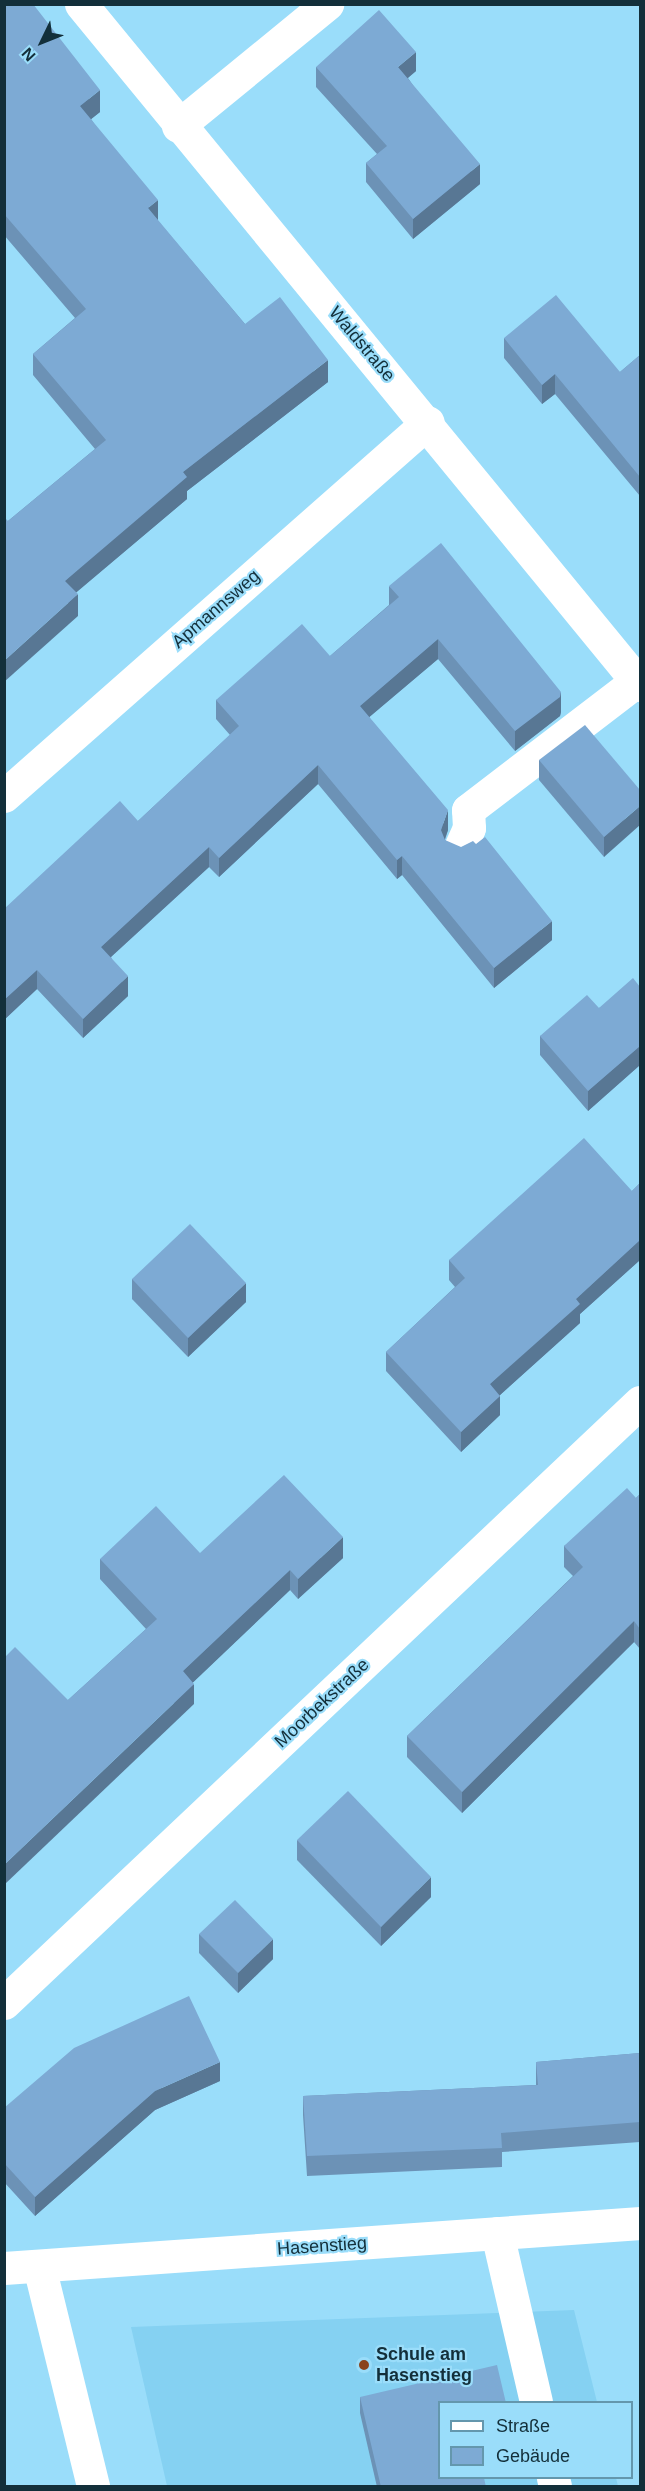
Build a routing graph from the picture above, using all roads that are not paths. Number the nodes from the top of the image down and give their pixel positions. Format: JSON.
{"nodes":[{"id":1,"x":81,"y":4,"type":"edge"},
{"id":2,"x":327,"y":4,"type":"edge"},
{"id":3,"x":178,"y":126,"type":"junction"},
{"id":4,"x":428,"y":422,"type":"junction"},
{"id":5,"x":639,"y":683,"type":"edge"},
{"id":6,"x":4,"y":796,"type":"edge"},
{"id":7,"x":460,"y":848,"type":"edge"},
{"id":8,"x":640,"y":1402,"type":"edge"},
{"id":9,"x":4,"y":2003,"type":"edge"},
{"id":10,"x":640,"y":2223,"type":"edge"},
{"id":11,"x":497,"y":2233,"type":"junction"},
{"id":12,"x":39,"y":2266,"type":"junction"},
{"id":13,"x":4,"y":2268,"type":"edge"},
{"id":14,"x":536,"y":2401,"type":"edge"},
{"id":15,"x":93,"y":2487,"type":"edge"}],
"edges":[{"from":1,"to":3,"type":"street","name":"Waldstraße"},
{"from":2,"to":3,"type":"street"},
{"from":3,"to":4,"type":"street","name":"Waldstraße"},
{"from":4,"to":5,"type":"street","name":"Waldstraße"},
{"from":4,"to":6,"type":"street","name":"Apmannsweg"},
{"from":5,"to":7,"type":"street"},
{"from":8,"to":9,"type":"street","name":"Moorbekstraße"},
{"from":10,"to":11,"type":"street","name":"Hasenstieg"},
{"from":11,"to":12,"type":"street","name":"Hasenstieg"},
{"from":11,"to":14,"type":"street"},
{"from":12,"to":13,"type":"street","name":"Hasenstieg"},
{"from":12,"to":15,"type":"street"}]}
